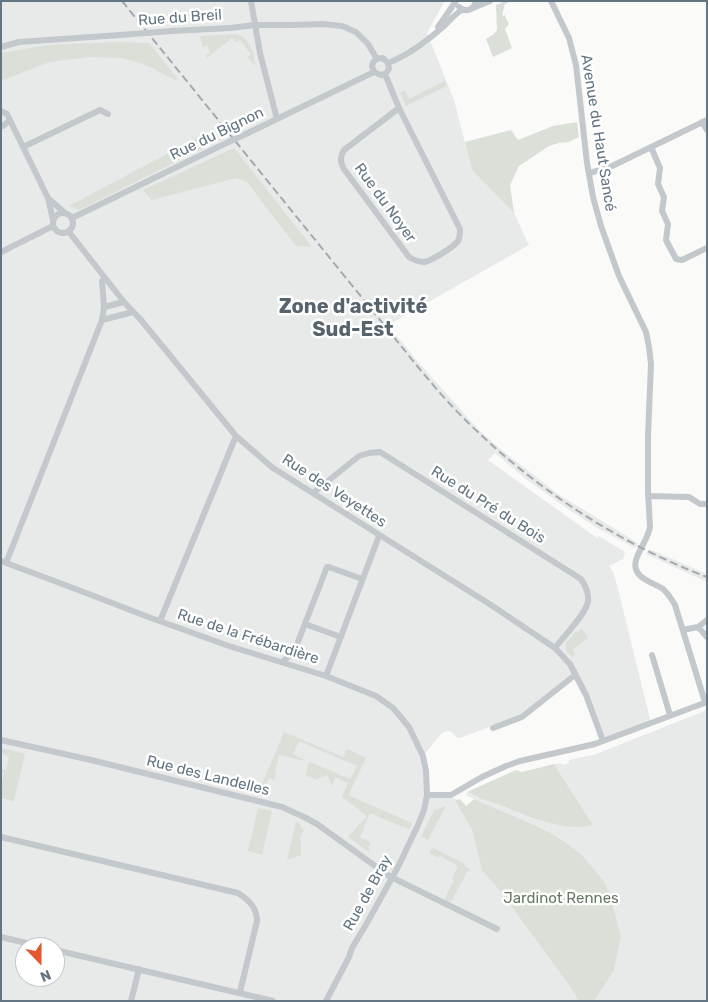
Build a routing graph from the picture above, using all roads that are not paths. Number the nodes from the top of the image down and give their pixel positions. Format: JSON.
{"nodes":[{"id":1,"x":251,"y":1,"type":"edge"},
{"id":2,"x":456,"y":1,"type":"edge"},
{"id":3,"x":490,"y":1,"type":"edge"},
{"id":4,"x":551,"y":1,"type":"edge"},
{"id":5,"x":475,"y":4,"type":"edge"},
{"id":6,"x":462,"y":10,"type":"junction"},
{"id":7,"x":255,"y":25,"type":"junction"},
{"id":8,"x":432,"y":35,"type":"junction"},
{"id":9,"x":1,"y":47,"type":"edge"},
{"id":10,"x":377,"y":59,"type":"junction"},
{"id":11,"x":388,"y":63,"type":"junction"},
{"id":12,"x":374,"y":72,"type":"junction"},
{"id":13,"x":385,"y":74,"type":"junction"},
{"id":14,"x":399,"y":108,"type":"junction"},
{"id":15,"x":1,"y":111,"type":"edge"},
{"id":16,"x":108,"y":114,"type":"dead end"},
{"id":17,"x":276,"y":119,"type":"junction"},
{"id":18,"x":10,"y":120,"type":"junction"},
{"id":19,"x":705,"y":121,"type":"edge"},
{"id":20,"x":1,"y":126,"type":"edge"},
{"id":21,"x":707,"y":130,"type":"edge"},
{"id":22,"x":23,"y":147,"type":"junction"},
{"id":23,"x":650,"y":147,"type":"junction"},
{"id":24,"x":589,"y":173,"type":"junction"},
{"id":25,"x":48,"y":198,"type":"junction"},
{"id":26,"x":65,"y":213,"type":"junction"},
{"id":27,"x":72,"y":218,"type":"junction"},
{"id":28,"x":53,"y":223,"type":"junction"},
{"id":29,"x":69,"y":232,"type":"junction"},
{"id":30,"x":707,"y":248,"type":"edge"},
{"id":31,"x":1,"y":252,"type":"edge"},
{"id":32,"x":105,"y":278,"type":"junction"},
{"id":33,"x":124,"y":302,"type":"junction"},
{"id":34,"x":104,"y":307,"type":"junction"},
{"id":35,"x":133,"y":312,"type":"junction"},
{"id":36,"x":102,"y":320,"type":"junction"},
{"id":37,"x":236,"y":436,"type":"junction"},
{"id":38,"x":313,"y":493,"type":"junction"},
{"id":39,"x":648,"y":496,"type":"junction"},
{"id":40,"x":707,"y":504,"type":"edge"},
{"id":41,"x":379,"y":536,"type":"junction"},
{"id":42,"x":4,"y":562,"type":"edge"},
{"id":43,"x":362,"y":579,"type":"junction"},
{"id":44,"x":707,"y":620,"type":"edge"},
{"id":45,"x":160,"y":621,"type":"junction"},
{"id":46,"x":305,"y":624,"type":"junction"},
{"id":47,"x":698,"y":627,"type":"junction"},
{"id":48,"x":683,"y":630,"type":"junction"},
{"id":49,"x":341,"y":637,"type":"junction"},
{"id":50,"x":707,"y":637,"type":"edge"},
{"id":51,"x":555,"y":648,"type":"junction"},
{"id":52,"x":652,"y":655,"type":"dead end"},
{"id":53,"x":282,"y":662,"type":"junction"},
{"id":54,"x":575,"y":675,"type":"junction"},
{"id":55,"x":326,"y":676,"type":"junction"},
{"id":56,"x":706,"y":702,"type":"edge"},
{"id":57,"x":670,"y":716,"type":"junction"},
{"id":58,"x":494,"y":728,"type":"dead end"},
{"id":59,"x":1,"y":740,"type":"edge"},
{"id":60,"x":603,"y":742,"type":"junction"},
{"id":61,"x":427,"y":795,"type":"junction"},
{"id":62,"x":1,"y":837,"type":"edge"},
{"id":63,"x":392,"y":878,"type":"junction"},
{"id":64,"x":495,"y":932,"type":"dead end"},
{"id":65,"x":1,"y":937,"type":"edge"},
{"id":66,"x":15,"y":940,"type":"edge"},
{"id":67,"x":65,"y":952,"type":"edge"},
{"id":68,"x":139,"y":969,"type":"junction"},
{"id":69,"x":240,"y":992,"type":"junction"},
{"id":70,"x":131,"y":1001,"type":"edge"},
{"id":71,"x":273,"y":1001,"type":"edge"},
{"id":72,"x":326,"y":1001,"type":"edge"}],
"edges":[{"from":1,"to":7,"type":"street"},
{"from":2,"to":6,"type":"street"},
{"from":2,"to":8,"type":"street"},
{"from":3,"to":5,"type":"street"},
{"from":4,"to":24,"type":"street","name":"Avenue du Haut Sancé"},
{"from":5,"to":6,"type":"street"},
{"from":6,"to":8,"type":"street"},
{"from":7,"to":9,"type":"street","name":"Rue du Breil","bridge":true},
{"from":7,"to":10,"type":"street","name":"Rue du Breil"},
{"from":7,"to":17,"type":"street"},
{"from":8,"to":11,"type":"street"},
{"from":10,"to":11,"type":"street"},
{"from":10,"to":12,"type":"street"},
{"from":11,"to":13,"type":"street"},
{"from":12,"to":13,"type":"street"},
{"from":12,"to":17,"type":"street","name":"Rue du Bignon"},
{"from":13,"to":14,"type":"street","name":"Rue du Noyer"},
{"from":14,"to":14,"type":"street","name":"Rue du Noyer"},
{"from":15,"to":18,"type":"street"},
{"from":16,"to":22,"type":"street"},
{"from":17,"to":27,"type":"street","name":"Rue du Bignon","bridge":true},
{"from":18,"to":20,"type":"street"},
{"from":18,"to":22,"type":"street"},
{"from":19,"to":21,"type":"street"},
{"from":19,"to":23,"type":"street"},
{"from":22,"to":25,"type":"street"},
{"from":23,"to":24,"type":"street"},
{"from":23,"to":30,"type":"street"},
{"from":24,"to":39,"type":"street","name":"Avenue du Haut Sancé"},
{"from":25,"to":26,"type":"street"},
{"from":25,"to":28,"type":"street"},
{"from":26,"to":27,"type":"street"},
{"from":26,"to":28,"type":"street"},
{"from":27,"to":29,"type":"street"},
{"from":28,"to":29,"type":"street"},
{"from":28,"to":31,"type":"street"},
{"from":29,"to":32,"type":"street","name":"Rue des Veyettes"},
{"from":32,"to":33,"type":"street","name":"Rue des Veyettes"},
{"from":32,"to":34,"type":"street"},
{"from":33,"to":34,"type":"street"},
{"from":33,"to":35,"type":"street","name":"Rue des Veyettes"},
{"from":34,"to":36,"type":"street"},
{"from":35,"to":36,"type":"street"},
{"from":35,"to":37,"type":"street","name":"Rue des Veyettes"},
{"from":36,"to":42,"type":"street"},
{"from":37,"to":38,"type":"street","name":"Rue des Veyettes"},
{"from":37,"to":45,"type":"street"},
{"from":38,"to":41,"type":"street","name":"Rue des Veyettes"},
{"from":38,"to":51,"type":"street","name":"Rue du Pré du Bois"},
{"from":39,"to":40,"type":"street"},
{"from":39,"to":48,"type":"street","name":"Avenue du Haut Sancé"},
{"from":41,"to":43,"type":"street"},
{"from":41,"to":51,"type":"street","name":"Rue des Veyettes"},
{"from":42,"to":45,"type":"street","name":"Rue de la Frébardière"},
{"from":43,"to":46,"type":"street"},
{"from":43,"to":49,"type":"street"},
{"from":44,"to":47,"type":"street"},
{"from":45,"to":53,"type":"street","name":"Rue de la Frébardière"},
{"from":46,"to":49,"type":"street"},
{"from":46,"to":53,"type":"street"},
{"from":47,"to":48,"type":"street"},
{"from":47,"to":50,"type":"street"},
{"from":48,"to":56,"type":"street"},
{"from":49,"to":55,"type":"street"},
{"from":51,"to":54,"type":"street","name":"Rue des Veyettes"},
{"from":52,"to":57,"type":"street"},
{"from":53,"to":55,"type":"street","name":"Rue de la Frébardière"},
{"from":54,"to":58,"type":"street"},
{"from":54,"to":60,"type":"street","name":"Rue des Veyettes"},
{"from":55,"to":61,"type":"street","name":"Rue de la Frébardière"},
{"from":56,"to":57,"type":"street"},
{"from":57,"to":60,"type":"street"},
{"from":59,"to":63,"type":"street","name":"Rue des Landelles"},
{"from":60,"to":61,"type":"street"},
{"from":61,"to":63,"type":"street","name":"Rue de Bray"},
{"from":62,"to":69,"type":"street"},
{"from":63,"to":64,"type":"street","name":"Rue des Landelles"},
{"from":63,"to":72,"type":"street","name":"Rue de Bray"},
{"from":65,"to":66,"type":"street"},
{"from":67,"to":68,"type":"street"},
{"from":68,"to":69,"type":"street"},
{"from":68,"to":70,"type":"street"},
{"from":69,"to":71,"type":"street"}]}
